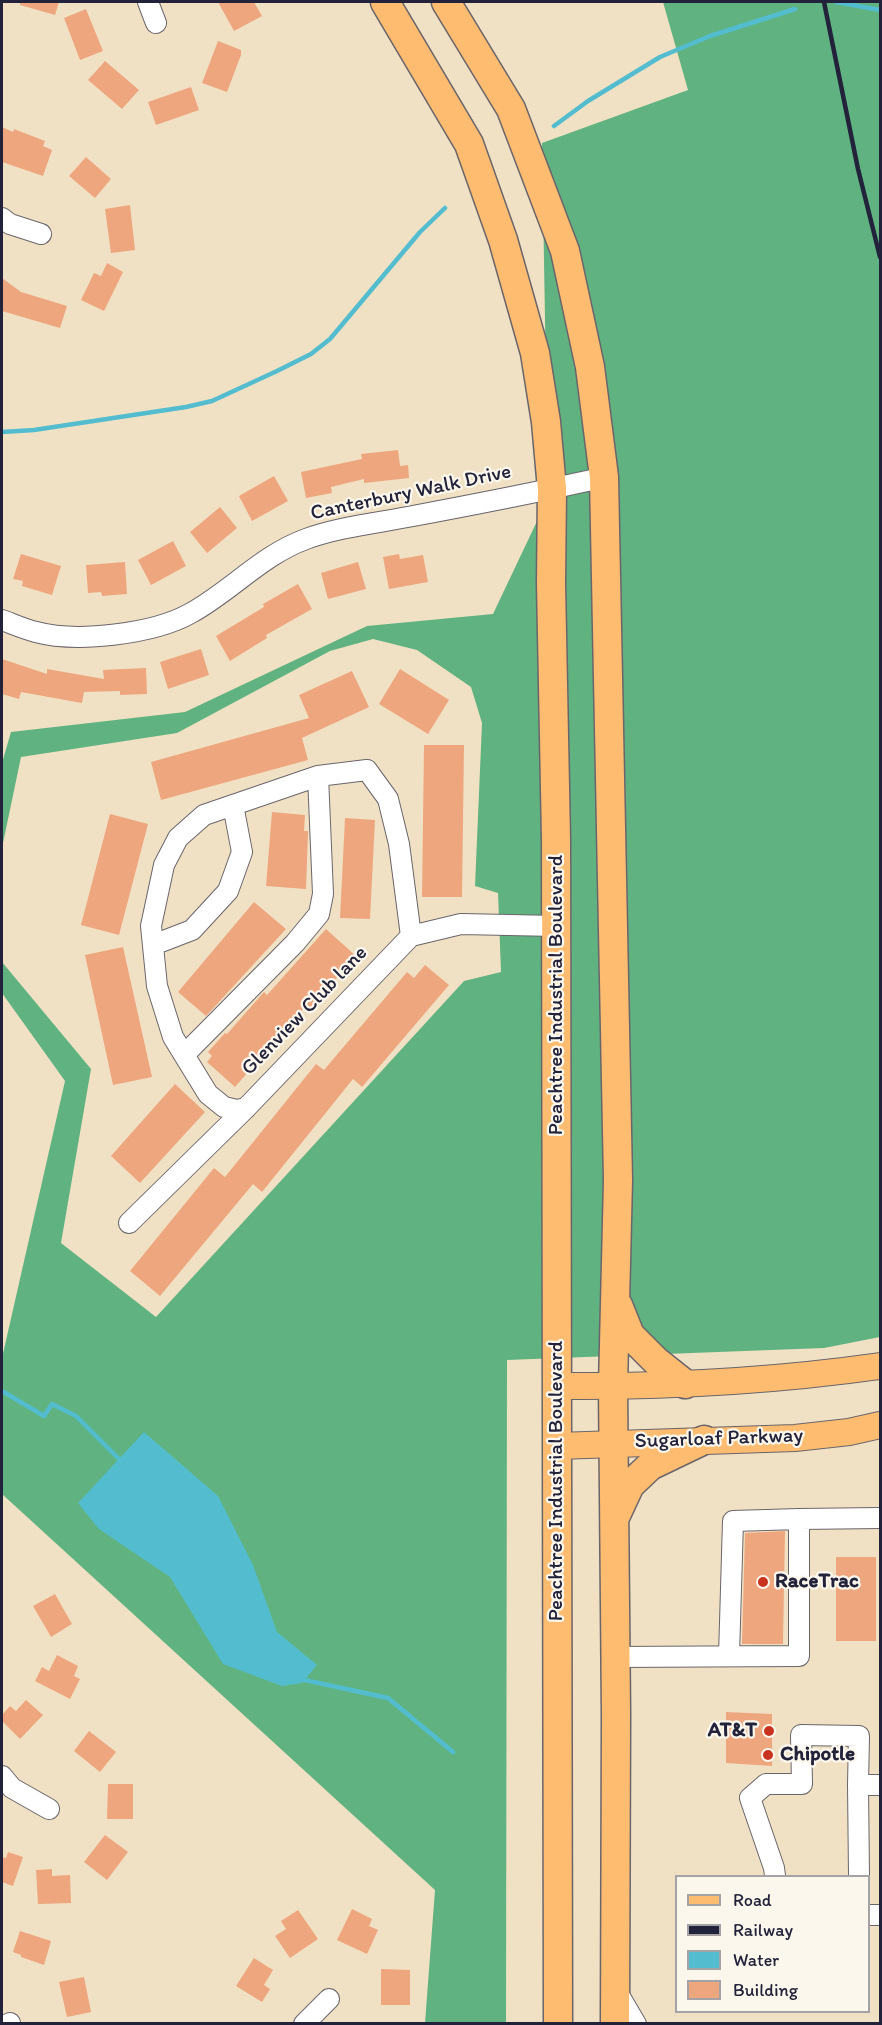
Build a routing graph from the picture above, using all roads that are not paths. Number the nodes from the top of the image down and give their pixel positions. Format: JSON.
{"nodes":[{"id":1,"x":148,"y":2,"type":"edge"},
{"id":2,"x":385,"y":2,"type":"edge"},
{"id":3,"x":446,"y":2,"type":"edge"},
{"id":4,"x":156,"y":22,"type":"dead end"},
{"id":5,"x":2,"y":218,"type":"edge"},
{"id":6,"x":41,"y":234,"type":"dead end"},
{"id":7,"x":604,"y":477,"type":"junction"},
{"id":8,"x":552,"y":489,"type":"junction"},
{"id":9,"x":2,"y":620,"type":"edge"},
{"id":10,"x":318,"y":776,"type":"junction"},
{"id":11,"x":233,"y":805,"type":"junction"},
{"id":12,"x":557,"y":926,"type":"junction"},
{"id":13,"x":411,"y":936,"type":"junction"},
{"id":14,"x":153,"y":945,"type":"junction"},
{"id":15,"x":184,"y":1055,"type":"junction"},
{"id":16,"x":246,"y":1108,"type":"junction"},
{"id":17,"x":129,"y":1223,"type":"dead end"},
{"id":18,"x":616,"y":1301,"type":"junction"},
{"id":19,"x":880,"y":1366,"type":"edge"},
{"id":20,"x":685,"y":1384,"type":"junction"},
{"id":21,"x":557,"y":1386,"type":"junction"},
{"id":22,"x":613,"y":1386,"type":"junction"},
{"id":23,"x":880,"y":1425,"type":"edge"},
{"id":24,"x":704,"y":1440,"type":"junction"},
{"id":25,"x":614,"y":1443,"type":"junction"},
{"id":26,"x":557,"y":1446,"type":"junction"},
{"id":27,"x":615,"y":1516,"type":"junction"},
{"id":28,"x":880,"y":1518,"type":"edge"},
{"id":29,"x":799,"y":1520,"type":"junction"},
{"id":30,"x":729,"y":1656,"type":"junction"},
{"id":31,"x":616,"y":1657,"type":"junction"},
{"id":32,"x":2,"y":1776,"type":"edge"},
{"id":33,"x":858,"y":1785,"type":"junction"},
{"id":34,"x":880,"y":1785,"type":"edge"},
{"id":35,"x":49,"y":1809,"type":"dead end"},
{"id":36,"x":775,"y":1875,"type":"edge"},
{"id":37,"x":859,"y":1875,"type":"edge"},
{"id":38,"x":616,"y":1989,"type":"junction"},
{"id":39,"x":329,"y":1999,"type":"dead end"},
{"id":40,"x":304,"y":2024,"type":"edge"},
{"id":41,"x":558,"y":2024,"type":"edge"},
{"id":42,"x":615,"y":2024,"type":"edge"},
{"id":43,"x":636,"y":2024,"type":"edge"}],
"edges":[{"from":1,"to":4,"type":"street"},
{"from":2,"to":8,"type":"highway","name":"Peachtree Industrial Boulevard"},
{"from":3,"to":7,"type":"highway"},
{"from":5,"to":6,"type":"street"},
{"from":7,"to":8,"type":"street","name":"Canterbury Walk Drive"},
{"from":7,"to":18,"type":"highway"},
{"from":8,"to":9,"type":"street","name":"Canterbury Walk Drive"},
{"from":8,"to":12,"type":"highway","name":"Peachtree Industrial Boulevard"},
{"from":10,"to":11,"type":"street"},
{"from":10,"to":13,"type":"street"},
{"from":10,"to":15,"type":"street"},
{"from":11,"to":14,"type":"street"},
{"from":11,"to":14,"type":"street"},
{"from":12,"to":13,"type":"street"},
{"from":12,"to":21,"type":"highway","name":"Peachtree Industrial Boulevard"},
{"from":13,"to":16,"type":"street","name":"Glenview Club lane"},
{"from":14,"to":15,"type":"street"},
{"from":15,"to":16,"type":"street"},
{"from":16,"to":17,"type":"street","name":"Glenview Club lane"},
{"from":18,"to":20,"type":"highway"},
{"from":18,"to":22,"type":"highway"},
{"from":19,"to":20,"type":"main road"},
{"from":20,"to":22,"type":"main road"},
{"from":21,"to":22,"type":"main road"},
{"from":21,"to":26,"type":"highway","name":"Peachtree Industrial Boulevard"},
{"from":22,"to":25,"type":"highway"},
{"from":23,"to":24,"type":"main road","name":"Sugarloaf Parkway"},
{"from":24,"to":25,"type":"main road","name":"Sugarloaf Parkway"},
{"from":24,"to":27,"type":"highway"},
{"from":25,"to":26,"type":"main road","name":"Sugarloaf Parkway"},
{"from":25,"to":27,"type":"highway"},
{"from":26,"to":41,"type":"highway","name":"Peachtree Industrial Boulevard"},
{"from":27,"to":31,"type":"highway"},
{"from":28,"to":29,"type":"street"},
{"from":29,"to":30,"type":"street"},
{"from":29,"to":30,"type":"street"},
{"from":30,"to":31,"type":"street"},
{"from":31,"to":38,"type":"highway"},
{"from":32,"to":35,"type":"street"},
{"from":33,"to":34,"type":"street"},
{"from":33,"to":36,"type":"street"},
{"from":33,"to":37,"type":"street"},
{"from":38,"to":42,"type":"highway"},
{"from":38,"to":43,"type":"street"},
{"from":39,"to":40,"type":"street"}]}
